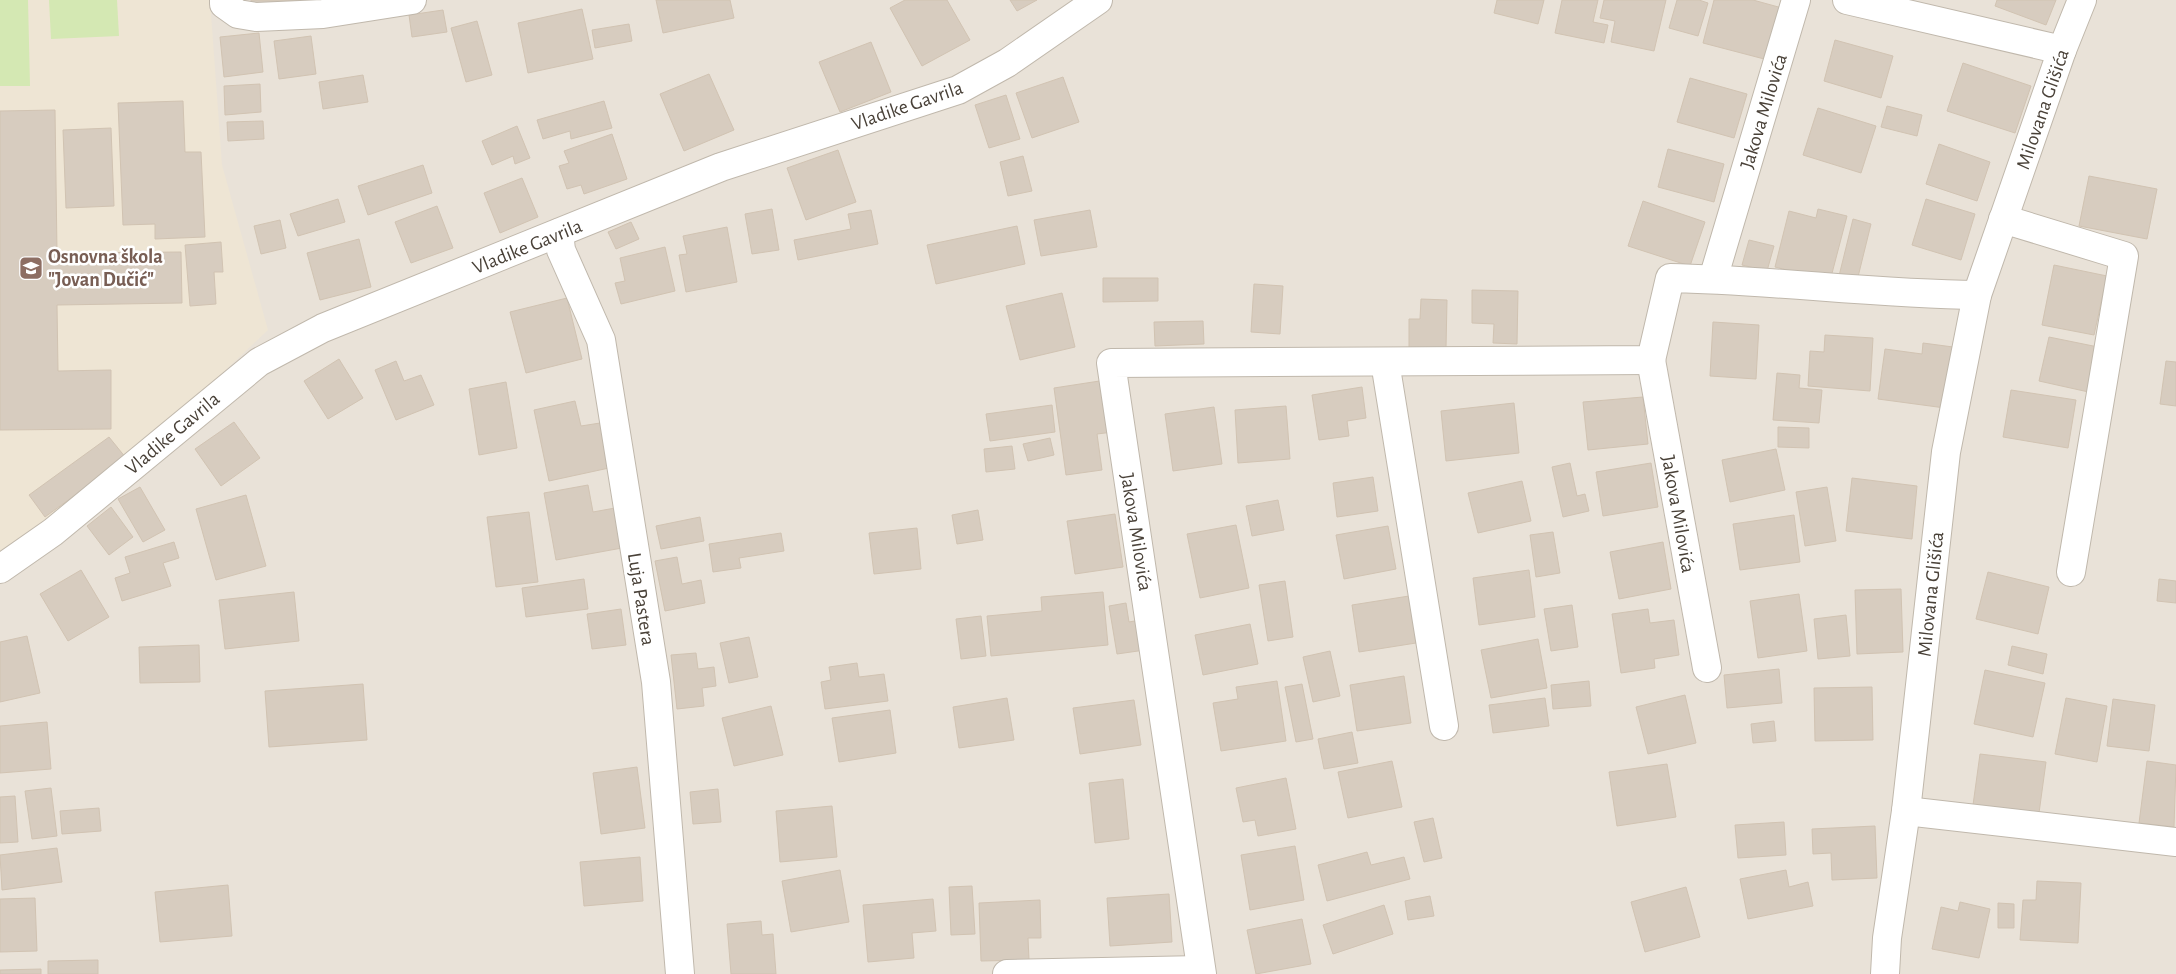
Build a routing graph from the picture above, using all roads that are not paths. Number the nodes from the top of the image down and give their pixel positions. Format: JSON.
{"nodes":[{"id":1,"x":224,"y":0,"type":"edge"},
{"id":2,"x":412,"y":0,"type":"edge"},
{"id":3,"x":1098,"y":0,"type":"edge"},
{"id":4,"x":1796,"y":0,"type":"edge"},
{"id":5,"x":1847,"y":0,"type":"edge"},
{"id":6,"x":2082,"y":0,"type":"edge"},
{"id":7,"x":2062,"y":50,"type":"junction"},
{"id":8,"x":2003,"y":219,"type":"junction"},
{"id":9,"x":559,"y":233,"type":"junction"},
{"id":10,"x":1713,"y":279,"type":"junction"},
{"id":11,"x":1977,"y":294,"type":"junction"},
{"id":12,"x":1651,"y":360,"type":"junction"},
{"id":13,"x":1384,"y":362,"type":"junction"},
{"id":14,"x":0,"y":569,"type":"edge"},
{"id":15,"x":2071,"y":572,"type":"dead end"},
{"id":16,"x":1707,"y":668,"type":"dead end"},
{"id":17,"x":1444,"y":726,"type":"dead end"},
{"id":18,"x":1906,"y":811,"type":"junction"},
{"id":19,"x":2176,"y":842,"type":"edge"},
{"id":20,"x":1201,"y":972,"type":"edge"},
{"id":21,"x":680,"y":974,"type":"edge"},
{"id":22,"x":1007,"y":974,"type":"edge"},
{"id":23,"x":1885,"y":974,"type":"edge"}],
"edges":[{"from":1,"to":2,"type":"street"},
{"from":3,"to":9,"type":"street","name":"Vladike Gavrila"},
{"from":4,"to":10,"type":"street","name":"Jakova Milovića"},
{"from":5,"to":7,"type":"street"},
{"from":6,"to":7,"type":"street","name":"Milovana Glišića"},
{"from":7,"to":8,"type":"street","name":"Milovana Glišića"},
{"from":8,"to":11,"type":"street","name":"Milovana Glišića"},
{"from":8,"to":15,"type":"street"},
{"from":9,"to":14,"type":"street","name":"Vladike Gavrila"},
{"from":9,"to":21,"type":"street","name":"Luja Pastera"},
{"from":10,"to":11,"type":"street","name":"Jakova Milovića"},
{"from":10,"to":12,"type":"street","name":"Jakova Milovića"},
{"from":11,"to":18,"type":"street","name":"Milovana Glišića"},
{"from":12,"to":13,"type":"street","name":"Jakova Milovića"},
{"from":12,"to":16,"type":"street","name":"Jakova Milovića"},
{"from":13,"to":17,"type":"street"},
{"from":13,"to":20,"type":"street","name":"Jakova Milovića"},
{"from":18,"to":19,"type":"street"},
{"from":18,"to":23,"type":"street","name":"Milovana Glišića"},
{"from":20,"to":22,"type":"street","name":"Jakova Milovića"}]}
